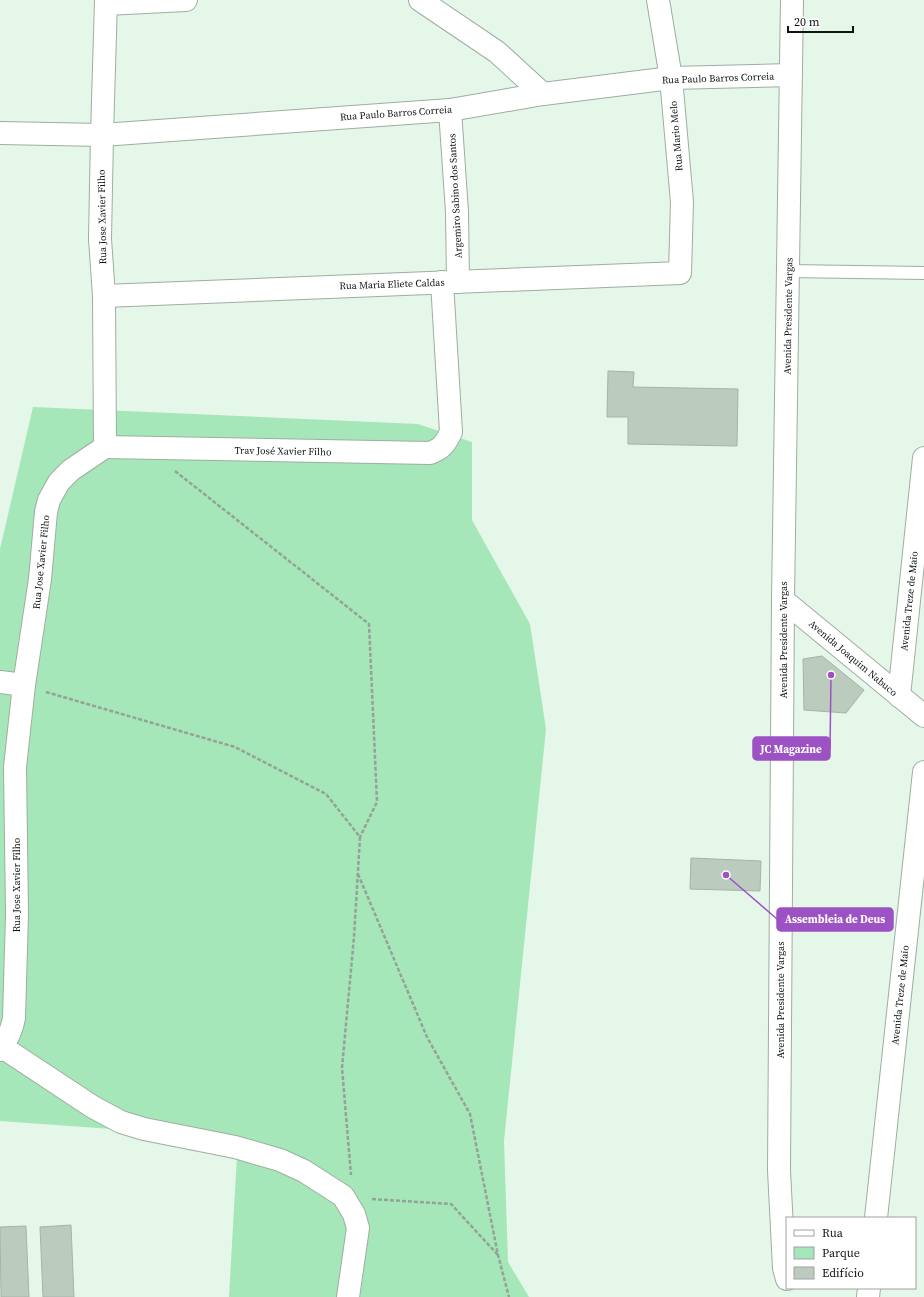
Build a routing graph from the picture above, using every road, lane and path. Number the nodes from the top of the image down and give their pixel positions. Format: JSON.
{"nodes":[{"id":1,"x":186,"y":0,"type":"edge"},
{"id":2,"x":420,"y":0,"type":"edge"},
{"id":3,"x":658,"y":0,"type":"edge"},
{"id":4,"x":792,"y":0,"type":"edge"},
{"id":5,"x":106,"y":2,"type":"edge"},
{"id":6,"x":791,"y":75,"type":"junction"},
{"id":7,"x":671,"y":78,"type":"junction"},
{"id":8,"x":543,"y":94,"type":"junction"},
{"id":9,"x":450,"y":110,"type":"junction"},
{"id":10,"x":0,"y":133,"type":"edge"},
{"id":11,"x":102,"y":135,"type":"junction"},
{"id":12,"x":788,"y":271,"type":"junction"},
{"id":13,"x":924,"y":272,"type":"edge"},
{"id":14,"x":680,"y":273,"type":"joint"},
{"id":15,"x":450,"y":282,"type":"junction"},
{"id":16,"x":104,"y":296,"type":"junction"},
{"id":17,"x":451,"y":432,"type":"joint"},
{"id":18,"x":105,"y":447,"type":"junction"},
{"id":19,"x":146,"y":448,"type":"junction"},
{"id":20,"x":924,"y":458,"type":"edge"},
{"id":21,"x":783,"y":600,"type":"junction"},
{"id":22,"x":0,"y":682,"type":"edge"},
{"id":23,"x":24,"y":685,"type":"junction"},
{"id":24,"x":898,"y":696,"type":"junction"},
{"id":25,"x":924,"y":716,"type":"edge"},
{"id":26,"x":924,"y":772,"type":"edge"},
{"id":27,"x":360,"y":837,"type":"junction"},
{"id":28,"x":358,"y":874,"type":"junction"},
{"id":29,"x":1,"y":1049,"type":"edge"},
{"id":30,"x":351,"y":1175,"type":"dead end"},
{"id":31,"x":354,"y":1214,"type":"junction"},
{"id":32,"x":876,"y":1217,"type":"edge"},
{"id":33,"x":498,"y":1255,"type":"junction"},
{"id":34,"x":786,"y":1275,"type":"edge"},
{"id":35,"x":348,"y":1297,"type":"edge"},
{"id":36,"x":509,"y":1297,"type":"edge"}],
"edges":[{"from":1,"to":5,"type":"street"},
{"from":2,"to":8,"type":"street"},
{"from":3,"to":7,"type":"street","name":"Rua Mario Melo"},
{"from":4,"to":6,"type":"street","name":"Avenida Presidente Vargas"},
{"from":5,"to":11,"type":"street","name":"Rua Jose Xavier Filho"},
{"from":6,"to":7,"type":"street","name":"Rua Paulo Barros Correia"},
{"from":6,"to":12,"type":"street","name":"Avenida Presidente Vargas"},
{"from":7,"to":8,"type":"street","name":"Rua Paulo Barros Correia"},
{"from":7,"to":14,"type":"street","name":"Rua Mario Melo"},
{"from":8,"to":9,"type":"street","name":"Rua Paulo Barros Correia"},
{"from":9,"to":11,"type":"street","name":"Rua Paulo Barros Correia"},
{"from":9,"to":15,"type":"street","name":"Argemiro Sabino dos Santos"},
{"from":10,"to":11,"type":"street","name":"Rua Paulo Barros Correia"},
{"from":11,"to":16,"type":"street","name":"Rua Jose Xavier Filho"},
{"from":12,"to":13,"type":"lane"},
{"from":12,"to":21,"type":"street","name":"Avenida Presidente Vargas"},
{"from":14,"to":15,"type":"street","name":"Rua Maria Eliete Caldas"},
{"from":15,"to":16,"type":"street","name":"Rua Maria Eliete Caldas"},
{"from":15,"to":17,"type":"street","name":"Argemiro Sabino dos Santos"},
{"from":16,"to":18,"type":"street","name":"Rua Jose Xavier Filho"},
{"from":17,"to":19,"type":"street","name":"Trav José Xavier Filho"},
{"from":18,"to":19,"type":"street","name":"Trav José Xavier Filho"},
{"from":18,"to":23,"type":"street","name":"Rua Jose Xavier Filho"},
{"from":19,"to":27,"type":"path"},
{"from":20,"to":24,"type":"street","name":"Avenida Treze de Maio"},
{"from":21,"to":24,"type":"street","name":"Avenida Joaquim Nabuco"},
{"from":21,"to":34,"type":"street","name":"Avenida Presidente Vargas"},
{"from":22,"to":23,"type":"street"},
{"from":23,"to":27,"type":"path"},
{"from":23,"to":29,"type":"street","name":"Rua Jose Xavier Filho"},
{"from":24,"to":25,"type":"street","name":"Avenida Joaquim Nabuco"},
{"from":26,"to":32,"type":"street","name":"Avenida Treze de Maio"},
{"from":27,"to":28,"type":"path"},
{"from":28,"to":30,"type":"path"},
{"from":28,"to":33,"type":"path"},
{"from":29,"to":31,"type":"street"},
{"from":31,"to":33,"type":"path"},
{"from":31,"to":35,"type":"street"},
{"from":33,"to":36,"type":"path"}]}
